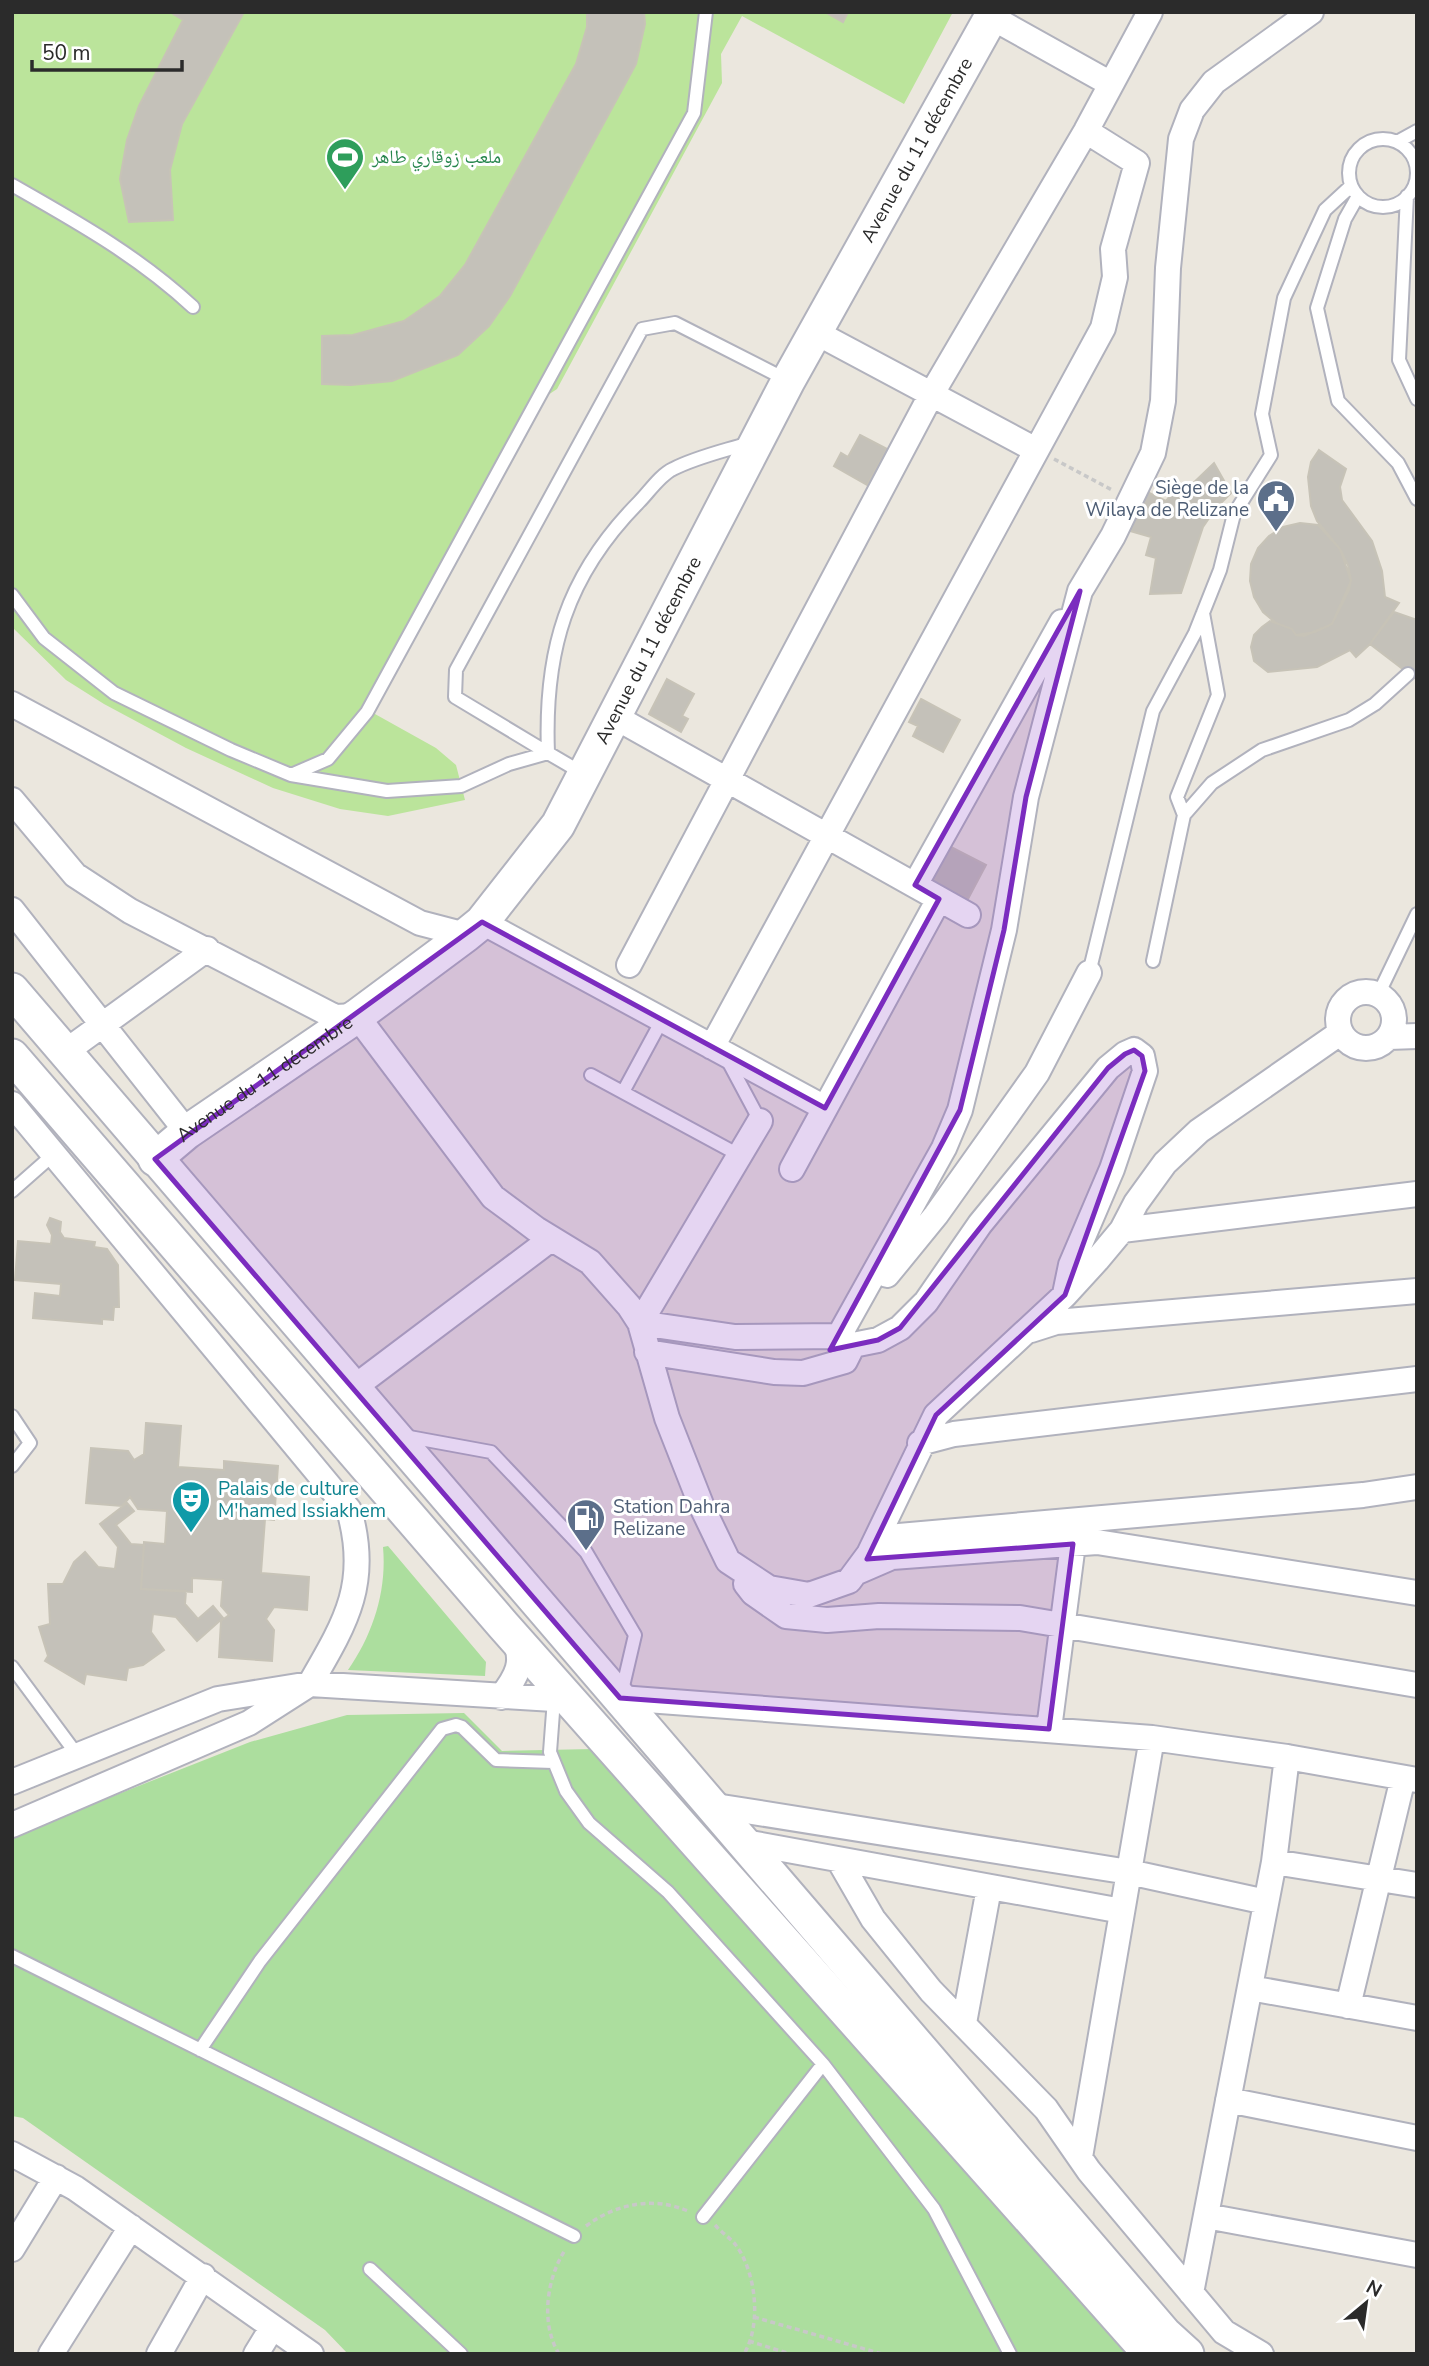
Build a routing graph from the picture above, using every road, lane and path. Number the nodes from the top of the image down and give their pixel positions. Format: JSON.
{"nodes":[{"id":1,"x":706,"y":12,"type":"edge"},
{"id":2,"x":1150,"y":12,"type":"edge"},
{"id":3,"x":1311,"y":12,"type":"edge"},
{"id":4,"x":992,"y":15,"type":"edge"},
{"id":5,"x":1111,"y":84,"type":"junction"},
{"id":6,"x":1086,"y":131,"type":"junction"},
{"id":7,"x":1417,"y":131,"type":"edge"},
{"id":8,"x":1397,"y":142,"type":"junction"},
{"id":9,"x":12,"y":185,"type":"edge"},
{"id":10,"x":1354,"y":191,"type":"junction"},
{"id":11,"x":1408,"y":197,"type":"junction"},
{"id":12,"x":193,"y":307,"type":"dead end"},
{"id":13,"x":815,"y":332,"type":"junction"},
{"id":14,"x":788,"y":381,"type":"junction"},
{"id":15,"x":931,"y":396,"type":"junction"},
{"id":16,"x":1417,"y":398,"type":"edge"},
{"id":17,"x":757,"y":440,"type":"junction"},
{"id":18,"x":1036,"y":450,"type":"junction"},
{"id":19,"x":1129,"y":499,"type":"junction"},
{"id":20,"x":1417,"y":499,"type":"edge"},
{"id":21,"x":1080,"y":591,"type":"junction"},
{"id":22,"x":12,"y":595,"type":"edge"},
{"id":23,"x":1203,"y":612,"type":"junction"},
{"id":24,"x":1408,"y":674,"type":"dead end"},
{"id":25,"x":12,"y":704,"type":"edge"},
{"id":26,"x":615,"y":717,"type":"junction"},
{"id":27,"x":548,"y":753,"type":"junction"},
{"id":28,"x":585,"y":774,"type":"junction"},
{"id":29,"x":291,"y":775,"type":"junction"},
{"id":30,"x":729,"y":781,"type":"junction"},
{"id":31,"x":12,"y":800,"type":"edge"},
{"id":32,"x":1184,"y":815,"type":"junction"},
{"id":33,"x":826,"y":836,"type":"junction"},
{"id":34,"x":915,"y":886,"type":"junction"},
{"id":35,"x":939,"y":899,"type":"junction"},
{"id":36,"x":12,"y":910,"type":"edge"},
{"id":37,"x":1417,"y":914,"type":"edge"},
{"id":38,"x":968,"y":915,"type":"dead end"},
{"id":39,"x":474,"y":928,"type":"junction"},
{"id":40,"x":207,"y":949,"type":"junction"},
{"id":41,"x":1153,"y":961,"type":"dead end"},
{"id":42,"x":629,"y":965,"type":"dead end"},
{"id":43,"x":1089,"y":973,"type":"joint"},
{"id":44,"x":12,"y":990,"type":"edge"},
{"id":45,"x":1384,"y":1000,"type":"junction"},
{"id":46,"x":1417,"y":1009,"type":"edge"},
{"id":47,"x":357,"y":1016,"type":"junction"},
{"id":48,"x":662,"y":1020,"type":"junction"},
{"id":49,"x":103,"y":1025,"type":"junction"},
{"id":50,"x":1340,"y":1033,"type":"junction"},
{"id":51,"x":1417,"y":1036,"type":"edge"},
{"id":52,"x":1390,"y":1037,"type":"junction"},
{"id":53,"x":718,"y":1050,"type":"junction"},
{"id":54,"x":65,"y":1052,"type":"junction"},
{"id":55,"x":12,"y":1056,"type":"edge"},
{"id":56,"x":591,"y":1075,"type":"dead end"},
{"id":57,"x":624,"y":1092,"type":"junction"},
{"id":58,"x":12,"y":1104,"type":"edge"},
{"id":59,"x":825,"y":1108,"type":"junction"},
{"id":60,"x":760,"y":1121,"type":"joint"},
{"id":61,"x":187,"y":1132,"type":"junction"},
{"id":62,"x":54,"y":1154,"type":"junction"},
{"id":63,"x":739,"y":1155,"type":"junction"},
{"id":64,"x":155,"y":1159,"type":"junction"},
{"id":65,"x":792,"y":1169,"type":"dead end"},
{"id":66,"x":12,"y":1191,"type":"edge"},
{"id":67,"x":1417,"y":1194,"type":"edge"},
{"id":68,"x":1122,"y":1230,"type":"junction"},
{"id":69,"x":551,"y":1239,"type":"junction"},
{"id":70,"x":1417,"y":1291,"type":"edge"},
{"id":71,"x":1065,"y":1295,"type":"junction"},
{"id":72,"x":640,"y":1323,"type":"junction"},
{"id":73,"x":1024,"y":1332,"type":"junction"},
{"id":74,"x":846,"y":1340,"type":"junction"},
{"id":75,"x":647,"y":1352,"type":"junction"},
{"id":76,"x":1417,"y":1379,"type":"edge"},
{"id":77,"x":352,"y":1389,"type":"junction"},
{"id":78,"x":12,"y":1416,"type":"edge"},
{"id":79,"x":390,"y":1433,"type":"junction"},
{"id":80,"x":920,"y":1443,"type":"junction"},
{"id":81,"x":12,"y":1466,"type":"edge"},
{"id":82,"x":1417,"y":1487,"type":"edge"},
{"id":83,"x":1363,"y":1495,"type":"junction"},
{"id":84,"x":1417,"y":1504,"type":"edge"},
{"id":85,"x":1073,"y":1544,"type":"junction"},
{"id":86,"x":728,"y":1561,"type":"junction"},
{"id":87,"x":862,"y":1564,"type":"junction"},
{"id":88,"x":1417,"y":1593,"type":"edge"},
{"id":89,"x":503,"y":1625,"type":"junction"},
{"id":90,"x":1062,"y":1625,"type":"junction"},
{"id":91,"x":12,"y":1667,"type":"edge"},
{"id":92,"x":310,"y":1684,"type":"junction"},
{"id":93,"x":1417,"y":1685,"type":"edge"},
{"id":94,"x":501,"y":1697,"type":"junction"},
{"id":95,"x":620,"y":1699,"type":"junction"},
{"id":96,"x":562,"y":1700,"type":"junction"},
{"id":97,"x":1049,"y":1730,"type":"junction"},
{"id":98,"x":1152,"y":1738,"type":"junction"},
{"id":99,"x":78,"y":1756,"type":"junction"},
{"id":100,"x":1287,"y":1757,"type":"junction"},
{"id":101,"x":553,"y":1762,"type":"junction"},
{"id":102,"x":1410,"y":1779,"type":"edge"},
{"id":103,"x":12,"y":1782,"type":"edge"},
{"id":104,"x":709,"y":1805,"type":"junction"},
{"id":105,"x":12,"y":1825,"type":"edge"},
{"id":106,"x":739,"y":1841,"type":"junction"},
{"id":107,"x":840,"y":1862,"type":"junction"},
{"id":108,"x":1274,"y":1862,"type":"junction"},
{"id":109,"x":1129,"y":1872,"type":"junction"},
{"id":110,"x":1380,"y":1879,"type":"junction"},
{"id":111,"x":1417,"y":1885,"type":"edge"},
{"id":112,"x":989,"y":1888,"type":"junction"},
{"id":113,"x":1266,"y":1902,"type":"junction"},
{"id":114,"x":1122,"y":1911,"type":"junction"},
{"id":115,"x":12,"y":1956,"type":"edge"},
{"id":116,"x":1250,"y":1988,"type":"junction"},
{"id":117,"x":1348,"y":2006,"type":"junction"},
{"id":118,"x":1417,"y":2018,"type":"edge"},
{"id":119,"x":964,"y":2023,"type":"junction"},
{"id":120,"x":200,"y":2050,"type":"junction"},
{"id":121,"x":823,"y":2064,"type":"junction"},
{"id":122,"x":1228,"y":2100,"type":"junction"},
{"id":123,"x":1417,"y":2138,"type":"edge"},
{"id":124,"x":12,"y":2154,"type":"edge"},
{"id":125,"x":1080,"y":2157,"type":"junction"},
{"id":126,"x":56,"y":2176,"type":"junction"},
{"id":127,"x":1206,"y":2216,"type":"junction"},
{"id":128,"x":703,"y":2217,"type":"junction"},
{"id":129,"x":131,"y":2227,"type":"junction"},
{"id":130,"x":574,"y":2235,"type":"junction"},
{"id":131,"x":12,"y":2249,"type":"edge"},
{"id":132,"x":1417,"y":2255,"type":"edge"},
{"id":133,"x":370,"y":2269,"type":"dead end"},
{"id":134,"x":203,"y":2276,"type":"junction"},
{"id":135,"x":1191,"y":2292,"type":"junction"},
{"id":136,"x":754,"y":2317,"type":"junction"},
{"id":137,"x":272,"y":2328,"type":"junction"},
{"id":138,"x":749,"y":2341,"type":"junction"},
{"id":139,"x":51,"y":2354,"type":"edge"},
{"id":140,"x":159,"y":2354,"type":"edge"},
{"id":141,"x":256,"y":2354,"type":"edge"},
{"id":142,"x":311,"y":2354,"type":"edge"},
{"id":143,"x":461,"y":2354,"type":"edge"},
{"id":144,"x":559,"y":2354,"type":"edge"},
{"id":145,"x":744,"y":2354,"type":"edge"},
{"id":146,"x":790,"y":2354,"type":"edge"},
{"id":147,"x":882,"y":2354,"type":"edge"},
{"id":148,"x":1010,"y":2354,"type":"edge"},
{"id":149,"x":1150,"y":2354,"type":"edge"},
{"id":150,"x":1187,"y":2354,"type":"edge"},
{"id":151,"x":1261,"y":2354,"type":"edge"}],
"edges":[{"from":1,"to":29,"type":"lane"},
{"from":2,"to":5,"type":"street"},
{"from":3,"to":19,"type":"street"},
{"from":4,"to":5,"type":"street"},
{"from":4,"to":13,"type":"main road","name":"Avenue du 11 décembre"},
{"from":5,"to":6,"type":"street"},
{"from":6,"to":15,"type":"street"},
{"from":6,"to":18,"type":"street"},
{"from":7,"to":8,"type":"lane"},
{"from":8,"to":10,"type":"lane"},
{"from":8,"to":11,"type":"lane"},
{"from":9,"to":12,"type":"lane"},
{"from":10,"to":11,"type":"lane"},
{"from":10,"to":20,"type":"lane"},
{"from":10,"to":23,"type":"lane"},
{"from":11,"to":16,"type":"lane"},
{"from":13,"to":14,"type":"main road","name":"Avenue du 11 décembre"},
{"from":13,"to":15,"type":"street"},
{"from":14,"to":17,"type":"main road","name":"Avenue du 11 décembre"},
{"from":14,"to":27,"type":"lane"},
{"from":15,"to":18,"type":"street"},
{"from":15,"to":30,"type":"street"},
{"from":17,"to":26,"type":"main road","name":"Avenue du 11 décembre"},
{"from":17,"to":27,"type":"lane"},
{"from":18,"to":19,"type":"path"},
{"from":18,"to":33,"type":"street"},
{"from":19,"to":21,"type":"street"},
{"from":21,"to":34,"type":"street"},
{"from":21,"to":74,"type":"street"},
{"from":22,"to":29,"type":"lane"},
{"from":23,"to":32,"type":"lane"},
{"from":23,"to":43,"type":"lane"},
{"from":24,"to":32,"type":"lane"},
{"from":25,"to":39,"type":"street"},
{"from":26,"to":28,"type":"main road","name":"Avenue du 11 décembre"},
{"from":26,"to":30,"type":"street"},
{"from":27,"to":28,"type":"lane"},
{"from":27,"to":29,"type":"lane"},
{"from":28,"to":39,"type":"main road","name":"Avenue du 11 décembre"},
{"from":30,"to":33,"type":"street"},
{"from":30,"to":42,"type":"street"},
{"from":31,"to":40,"type":"street"},
{"from":32,"to":41,"type":"lane"},
{"from":33,"to":34,"type":"street"},
{"from":33,"to":53,"type":"street"},
{"from":34,"to":35,"type":"street"},
{"from":35,"to":38,"type":"street"},
{"from":35,"to":59,"type":"street"},
{"from":36,"to":49,"type":"street"},
{"from":37,"to":45,"type":"lane"},
{"from":39,"to":47,"type":"main road","name":"Avenue du 11 décembre"},
{"from":39,"to":48,"type":"street"},
{"from":40,"to":47,"type":"street"},
{"from":40,"to":49,"type":"street"},
{"from":43,"to":74,"type":"street"},
{"from":44,"to":54,"type":"main road"},
{"from":45,"to":46,"type":"street"},
{"from":45,"to":50,"type":"street"},
{"from":45,"to":52,"type":"street"},
{"from":47,"to":61,"type":"main road","name":"Avenue du 11 décembre"},
{"from":47,"to":69,"type":"street"},
{"from":48,"to":53,"type":"street"},
{"from":48,"to":57,"type":"lane"},
{"from":49,"to":54,"type":"street"},
{"from":49,"to":61,"type":"street"},
{"from":50,"to":52,"type":"street"},
{"from":50,"to":68,"type":"street"},
{"from":51,"to":52,"type":"street"},
{"from":53,"to":59,"type":"street"},
{"from":53,"to":60,"type":"lane"},
{"from":54,"to":64,"type":"main road"},
{"from":55,"to":89,"type":"main road"},
{"from":56,"to":57,"type":"lane"},
{"from":57,"to":63,"type":"lane"},
{"from":58,"to":62,"type":"street"},
{"from":59,"to":65,"type":"street"},
{"from":60,"to":63,"type":"street"},
{"from":61,"to":64,"type":"main road","name":"Avenue du 11 décembre"},
{"from":62,"to":66,"type":"lane"},
{"from":62,"to":92,"type":"street"},
{"from":63,"to":72,"type":"street"},
{"from":64,"to":77,"type":"main road"},
{"from":67,"to":68,"type":"street"},
{"from":68,"to":71,"type":"street"},
{"from":69,"to":72,"type":"street"},
{"from":69,"to":77,"type":"street"},
{"from":70,"to":73,"type":"street"},
{"from":71,"to":73,"type":"street"},
{"from":71,"to":74,"type":"street"},
{"from":72,"to":74,"type":"street"},
{"from":72,"to":75,"type":"street"},
{"from":73,"to":80,"type":"street"},
{"from":74,"to":75,"type":"street"},
{"from":75,"to":86,"type":"street"},
{"from":76,"to":80,"type":"street"},
{"from":77,"to":79,"type":"main road"},
{"from":78,"to":81,"type":"lane"},
{"from":79,"to":95,"type":"main road"},
{"from":79,"to":95,"type":"lane"},
{"from":80,"to":87,"type":"street"},
{"from":82,"to":83,"type":"street"},
{"from":83,"to":84,"type":"street"},
{"from":83,"to":87,"type":"street"},
{"from":85,"to":87,"type":"street"},
{"from":85,"to":88,"type":"street"},
{"from":85,"to":90,"type":"street"},
{"from":86,"to":87,"type":"street"},
{"from":86,"to":90,"type":"street"},
{"from":89,"to":94,"type":"street"},
{"from":89,"to":96,"type":"main road"},
{"from":90,"to":93,"type":"street"},
{"from":90,"to":97,"type":"street"},
{"from":91,"to":99,"type":"lane"},
{"from":92,"to":94,"type":"street"},
{"from":92,"to":99,"type":"street"},
{"from":92,"to":105,"type":"street"},
{"from":94,"to":96,"type":"street"},
{"from":95,"to":97,"type":"street"},
{"from":95,"to":104,"type":"main road"},
{"from":96,"to":101,"type":"lane"},
{"from":96,"to":149,"type":"main road"},
{"from":97,"to":98,"type":"street"},
{"from":98,"to":100,"type":"street"},
{"from":98,"to":109,"type":"street"},
{"from":99,"to":103,"type":"street"},
{"from":100,"to":102,"type":"street"},
{"from":100,"to":108,"type":"street"},
{"from":101,"to":120,"type":"lane"},
{"from":101,"to":121,"type":"lane"},
{"from":102,"to":110,"type":"street"},
{"from":104,"to":106,"type":"main road"},
{"from":104,"to":109,"type":"street"},
{"from":106,"to":107,"type":"street"},
{"from":106,"to":150,"type":"main road"},
{"from":107,"to":112,"type":"street"},
{"from":107,"to":119,"type":"street"},
{"from":108,"to":110,"type":"street"},
{"from":108,"to":113,"type":"street"},
{"from":109,"to":113,"type":"street"},
{"from":109,"to":114,"type":"street"},
{"from":110,"to":111,"type":"street"},
{"from":110,"to":117,"type":"street"},
{"from":112,"to":114,"type":"street"},
{"from":112,"to":119,"type":"street"},
{"from":113,"to":116,"type":"street"},
{"from":114,"to":125,"type":"street"},
{"from":115,"to":120,"type":"lane"},
{"from":116,"to":117,"type":"street"},
{"from":116,"to":122,"type":"street"},
{"from":117,"to":118,"type":"street"},
{"from":119,"to":125,"type":"street"},
{"from":120,"to":130,"type":"lane"},
{"from":121,"to":128,"type":"lane"},
{"from":121,"to":148,"type":"lane"},
{"from":122,"to":123,"type":"street"},
{"from":122,"to":127,"type":"street"},
{"from":124,"to":126,"type":"street"},
{"from":125,"to":135,"type":"street"},
{"from":126,"to":129,"type":"street"},
{"from":126,"to":131,"type":"street"},
{"from":127,"to":132,"type":"street"},
{"from":127,"to":135,"type":"street"},
{"from":128,"to":130,"type":"path"},
{"from":128,"to":136,"type":"path"},
{"from":129,"to":134,"type":"street"},
{"from":129,"to":139,"type":"street"},
{"from":130,"to":144,"type":"path"},
{"from":133,"to":143,"type":"lane"},
{"from":134,"to":137,"type":"street"},
{"from":134,"to":140,"type":"street"},
{"from":135,"to":151,"type":"street"},
{"from":136,"to":138,"type":"path"},
{"from":136,"to":147,"type":"path"},
{"from":137,"to":141,"type":"street"},
{"from":137,"to":142,"type":"street"},
{"from":138,"to":145,"type":"path"},
{"from":138,"to":146,"type":"path"}]}
